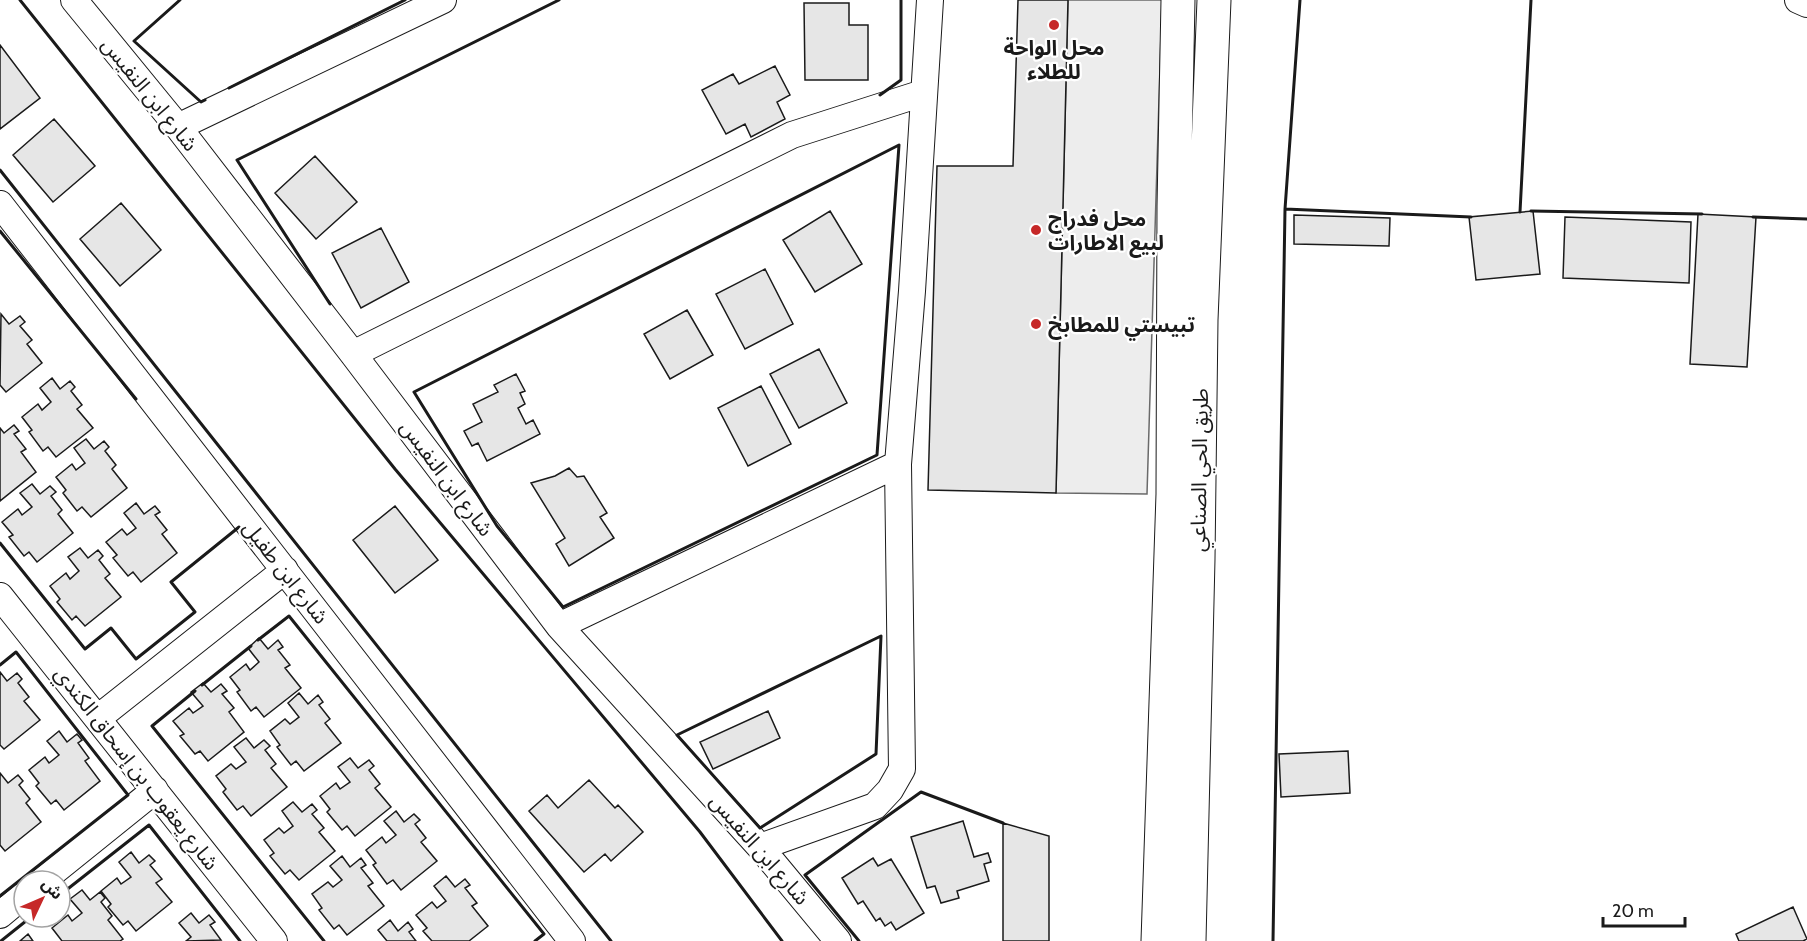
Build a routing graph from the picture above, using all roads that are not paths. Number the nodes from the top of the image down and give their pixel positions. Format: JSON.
{"nodes":[{"id":1,"x":74,"y":0,"type":"edge"},
{"id":2,"x":442,"y":0,"type":"edge"},
{"id":3,"x":930,"y":0,"type":"edge"},
{"id":4,"x":1178,"y":0,"type":"edge"},
{"id":5,"x":1214,"y":0,"type":"edge"},
{"id":6,"x":1798,"y":0,"type":"edge"},
{"id":7,"x":1807,"y":4,"type":"edge"},
{"id":8,"x":922,"y":93,"type":"junction"},
{"id":9,"x":178,"y":127,"type":"junction"},
{"id":10,"x":0,"y":204,"type":"edge"},
{"id":11,"x":353,"y":354,"type":"junction"},
{"id":12,"x":898,"y":464,"type":"junction"},
{"id":13,"x":285,"y":570,"type":"junction"},
{"id":14,"x":4,"y":610,"type":"edge"},
{"id":15,"x":559,"y":626,"type":"junction"},
{"id":16,"x":98,"y":718,"type":"junction"},
{"id":17,"x":156,"y":790,"type":"junction"},
{"id":18,"x":760,"y":847,"type":"junction"},
{"id":19,"x":57,"y":869,"type":"edge"},
{"id":20,"x":12,"y":905,"type":"edge"},
{"id":21,"x":0,"y":915,"type":"edge"},
{"id":22,"x":274,"y":941,"type":"edge"},
{"id":23,"x":572,"y":941,"type":"edge"},
{"id":24,"x":838,"y":941,"type":"edge"},
{"id":25,"x":1158,"y":941,"type":"edge"},
{"id":26,"x":1188,"y":941,"type":"edge"}],
"edges":[{"from":1,"to":9,"type":"street","name":"شارع ابن النفيس"},
{"from":2,"to":9,"type":"street"},
{"from":3,"to":8,"type":"street"},
{"from":4,"to":25,"type":"highway","name":"طريق الحي الصناعي"},
{"from":5,"to":26,"type":"highway","name":"طريق الحي الصناعي"},
{"from":6,"to":7,"type":"street"},
{"from":8,"to":11,"type":"street"},
{"from":8,"to":12,"type":"street"},
{"from":9,"to":11,"type":"street","name":"شارع ابن النفيس"},
{"from":10,"to":13,"type":"street","name":"شارع ابن طفيل"},
{"from":11,"to":15,"type":"street","name":"شارع ابن النفيس"},
{"from":12,"to":15,"type":"street"},
{"from":12,"to":18,"type":"street"},
{"from":13,"to":16,"type":"street"},
{"from":13,"to":23,"type":"street","name":"شارع ابن طفيل"},
{"from":14,"to":16,"type":"street","name":"شارع يعقوب بن إسحاق الكندي"},
{"from":15,"to":18,"type":"street","name":"شارع ابن النفيس"},
{"from":16,"to":17,"type":"street","name":"شارع يعقوب بن إسحاق الكندي"},
{"from":17,"to":19,"type":"street"},
{"from":17,"to":22,"type":"street","name":"شارع يعقوب بن إسحاق الكندي"},
{"from":18,"to":24,"type":"street","name":"شارع ابن النفيس"},
{"from":20,"to":21,"type":"street"}]}
